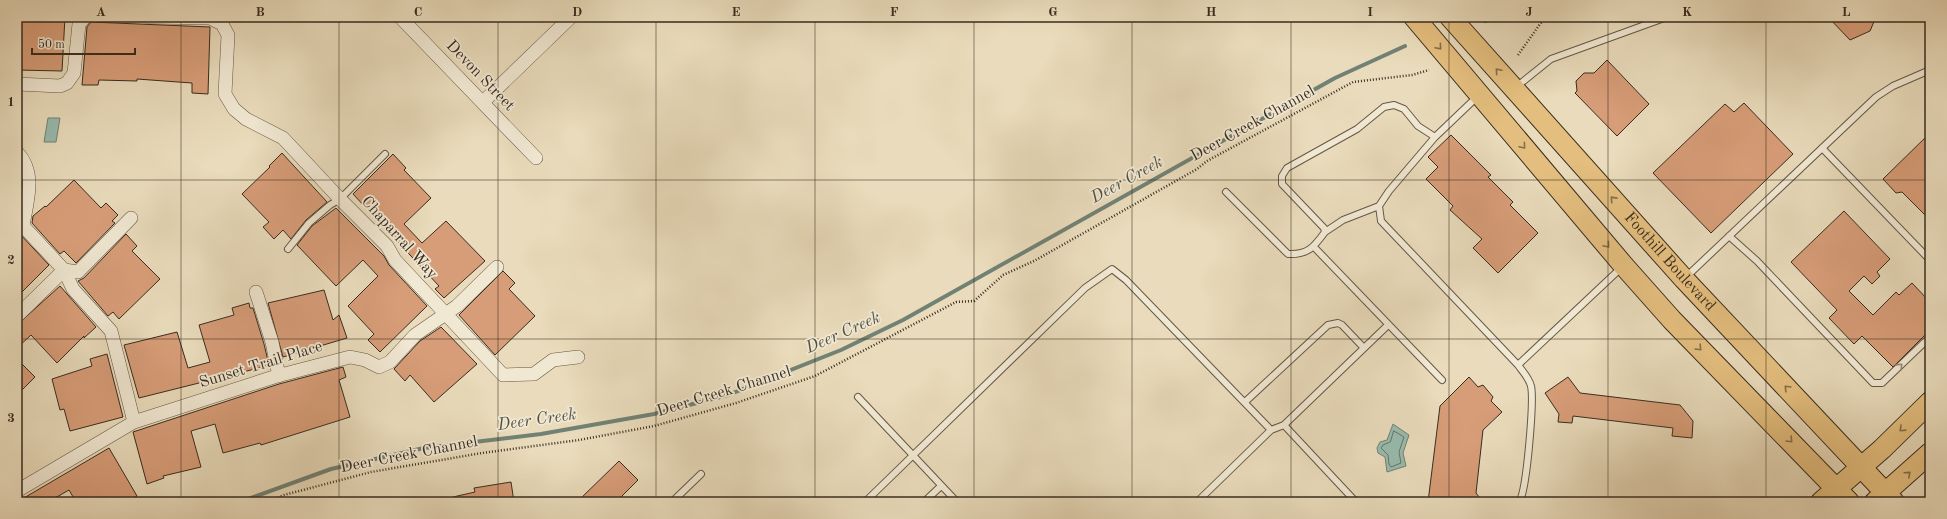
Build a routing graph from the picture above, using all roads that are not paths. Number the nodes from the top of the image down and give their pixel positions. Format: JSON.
{"nodes":[{"id":1,"x":85,"y":17,"type":"edge"},
{"id":2,"x":148,"y":17,"type":"edge"},
{"id":3,"x":400,"y":17,"type":"edge"},
{"id":4,"x":571,"y":17,"type":"edge"},
{"id":5,"x":1414,"y":17,"type":"edge"},
{"id":6,"x":1450,"y":17,"type":"edge"},
{"id":7,"x":1667,"y":17,"type":"edge"},
{"id":8,"x":1930,"y":70,"type":"edge"},
{"id":9,"x":17,"y":84,"type":"edge"},
{"id":10,"x":1514,"y":89,"type":"junction"},
{"id":11,"x":1480,"y":94,"type":"junction"},
{"id":12,"x":482,"y":102,"type":"junction"},
{"id":13,"x":1435,"y":137,"type":"junction"},
{"id":14,"x":1822,"y":148,"type":"junction"},
{"id":15,"x":17,"y":152,"type":"edge"},
{"id":16,"x":385,"y":154,"type":"dead end"},
{"id":17,"x":536,"y":158,"type":"dead end"},
{"id":18,"x":1226,"y":192,"type":"dead end"},
{"id":19,"x":340,"y":199,"type":"junction"},
{"id":20,"x":1379,"y":206,"type":"junction"},
{"id":21,"x":131,"y":218,"type":"dead end"},
{"id":22,"x":1325,"y":232,"type":"junction"},
{"id":23,"x":1729,"y":236,"type":"junction"},
{"id":24,"x":1314,"y":247,"type":"junction"},
{"id":25,"x":288,"y":249,"type":"dead end"},
{"id":26,"x":1930,"y":260,"type":"edge"},
{"id":27,"x":1624,"y":266,"type":"junction"},
{"id":28,"x":498,"y":267,"type":"dead end"},
{"id":29,"x":64,"y":270,"type":"junction"},
{"id":30,"x":1684,"y":279,"type":"junction"},
{"id":31,"x":256,"y":292,"type":"dead end"},
{"id":32,"x":445,"y":313,"type":"junction"},
{"id":33,"x":17,"y":316,"type":"edge"},
{"id":34,"x":1388,"y":324,"type":"junction"},
{"id":35,"x":1930,"y":337,"type":"edge"},
{"id":36,"x":1364,"y":348,"type":"junction"},
{"id":37,"x":578,"y":357,"type":"dead end"},
{"id":38,"x":1518,"y":365,"type":"junction"},
{"id":39,"x":279,"y":376,"type":"junction"},
{"id":40,"x":1442,"y":380,"type":"dead end"},
{"id":41,"x":858,"y":397,"type":"dead end"},
{"id":42,"x":1245,"y":402,"type":"junction"},
{"id":43,"x":1930,"y":402,"type":"edge"},
{"id":44,"x":134,"y":422,"type":"junction"},
{"id":45,"x":1284,"y":425,"type":"junction"},
{"id":46,"x":1271,"y":430,"type":"junction"},
{"id":47,"x":1930,"y":453,"type":"edge"},
{"id":48,"x":913,"y":455,"type":"junction"},
{"id":49,"x":1861,"y":467,"type":"junction"},
{"id":50,"x":701,"y":474,"type":"dead end"},
{"id":51,"x":942,"y":486,"type":"junction"},
{"id":52,"x":17,"y":491,"type":"edge"},
{"id":53,"x":1843,"y":495,"type":"edge"},
{"id":54,"x":1885,"y":499,"type":"edge"},
{"id":55,"x":672,"y":502,"type":"edge"},
{"id":56,"x":865,"y":502,"type":"edge"},
{"id":57,"x":924,"y":502,"type":"edge"},
{"id":58,"x":957,"y":502,"type":"edge"},
{"id":59,"x":1197,"y":502,"type":"edge"},
{"id":60,"x":1356,"y":502,"type":"edge"},
{"id":61,"x":1519,"y":502,"type":"edge"},
{"id":62,"x":1821,"y":502,"type":"edge"}],
"edges":[{"from":1,"to":9,"type":"street"},
{"from":2,"to":19,"type":"street","name":"Chaparral Way"},
{"from":3,"to":12,"type":"street","name":"Devon Street"},
{"from":4,"to":12,"type":"street"},
{"from":5,"to":11,"type":"main road","one_way":true},
{"from":10,"to":6,"type":"main road","name":"Foothill Boulevard","one_way":true},
{"from":7,"to":10,"type":"lane"},
{"from":8,"to":14,"type":"lane"},
{"from":30,"to":10,"type":"main road","name":"Foothill Boulevard","one_way":true},
{"from":11,"to":13,"type":"lane"},
{"from":11,"to":27,"type":"main road","one_way":true},
{"from":12,"to":17,"type":"street","name":"Devon Street"},
{"from":13,"to":20,"type":"lane"},
{"from":13,"to":22,"type":"lane"},
{"from":14,"to":23,"type":"lane"},
{"from":14,"to":26,"type":"lane"},
{"from":15,"to":29,"type":"street"},
{"from":16,"to":19,"type":"lane"},
{"from":18,"to":24,"type":"lane"},
{"from":19,"to":25,"type":"lane"},
{"from":19,"to":32,"type":"street","name":"Chaparral Way"},
{"from":20,"to":22,"type":"lane"},
{"from":20,"to":38,"type":"lane"},
{"from":21,"to":29,"type":"street"},
{"from":22,"to":24,"type":"lane"},
{"from":23,"to":30,"type":"lane"},
{"from":23,"to":35,"type":"lane","one_way":true},
{"from":24,"to":34,"type":"lane"},
{"from":27,"to":38,"type":"lane"},
{"from":27,"to":53,"type":"main road","one_way":true},
{"from":28,"to":32,"type":"street","name":"Sunset Trail Place"},
{"from":29,"to":33,"type":"street"},
{"from":29,"to":44,"type":"street"},
{"from":49,"to":30,"type":"main road","name":"Foothill Boulevard","one_way":true},
{"from":31,"to":39,"type":"street"},
{"from":32,"to":37,"type":"street","name":"Chaparral Way"},
{"from":32,"to":39,"type":"street","name":"Sunset Trail Place"},
{"from":34,"to":36,"type":"lane"},
{"from":34,"to":40,"type":"lane"},
{"from":36,"to":42,"type":"lane"},
{"from":36,"to":45,"type":"lane"},
{"from":38,"to":61,"type":"lane"},
{"from":39,"to":44,"type":"street","name":"Sunset Trail Place"},
{"from":41,"to":48,"type":"lane"},
{"from":42,"to":46,"type":"lane"},
{"from":42,"to":48,"type":"lane"},
{"from":43,"to":49,"type":"main road","one_way":true},
{"from":44,"to":52,"type":"street","name":"Sunset Trail Place"},
{"from":45,"to":46,"type":"lane"},
{"from":45,"to":60,"type":"lane"},
{"from":46,"to":59,"type":"lane"},
{"from":54,"to":47,"type":"main road","one_way":true},
{"from":48,"to":51,"type":"lane"},
{"from":48,"to":56,"type":"lane"},
{"from":49,"to":53,"type":"main road"},
{"from":49,"to":54,"type":"main road","name":"Foothill Boulevard"},
{"from":50,"to":55,"type":"lane"},
{"from":51,"to":57,"type":"lane"},
{"from":51,"to":58,"type":"lane"},
{"from":53,"to":62,"type":"main road"}]}
